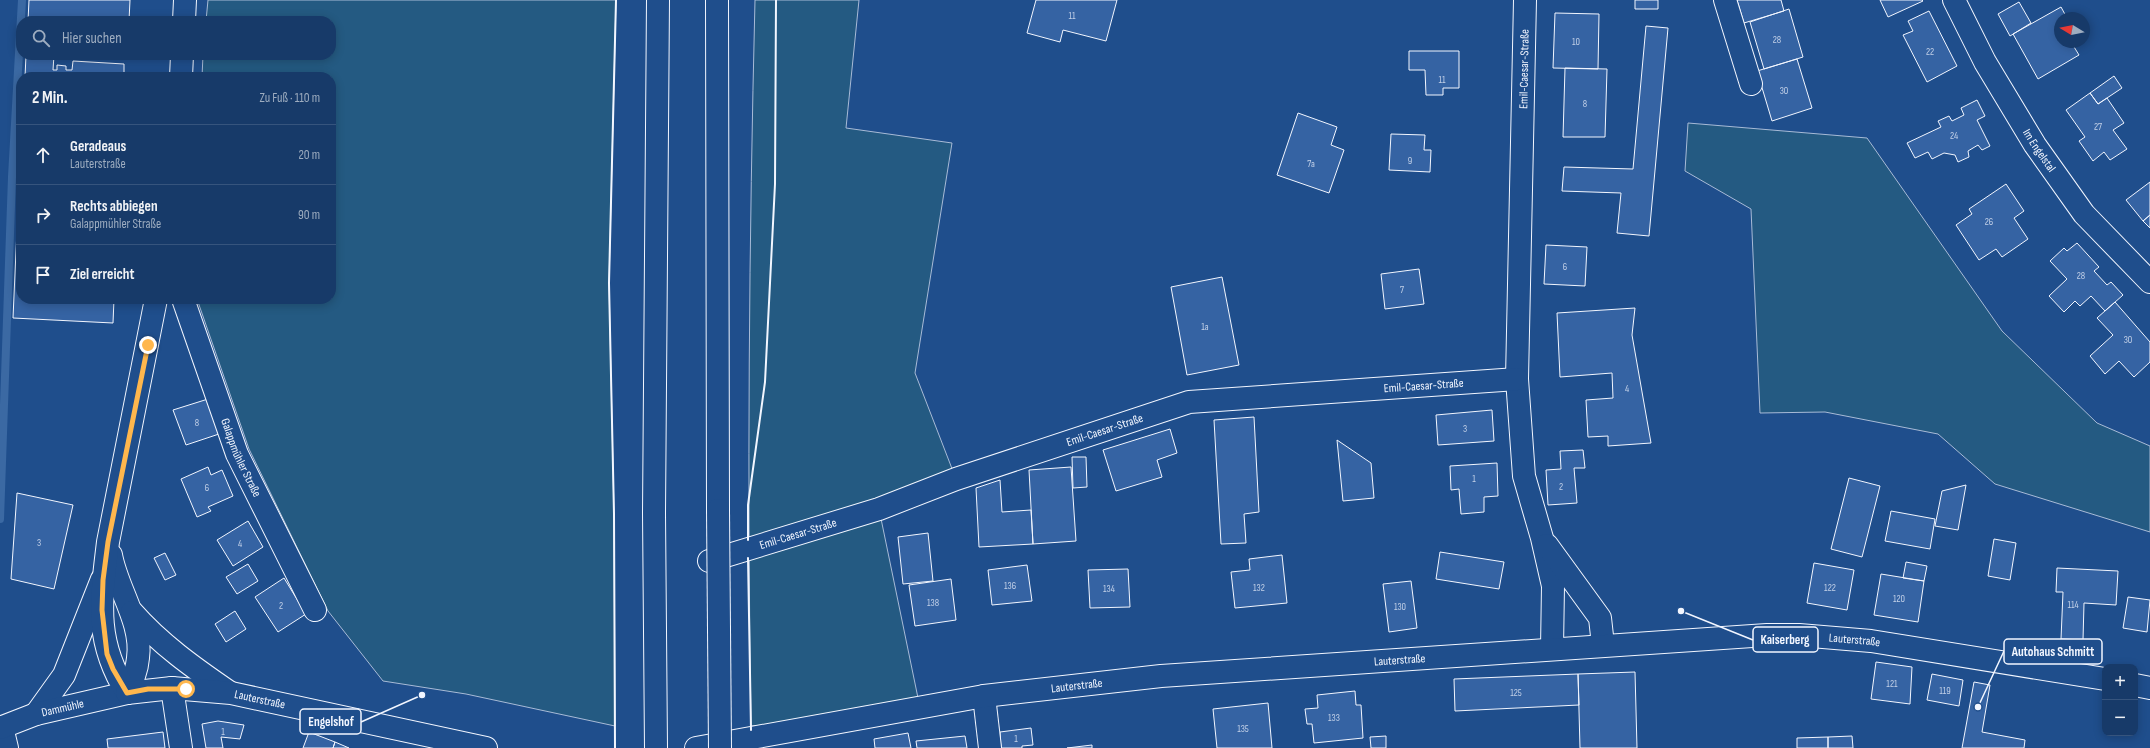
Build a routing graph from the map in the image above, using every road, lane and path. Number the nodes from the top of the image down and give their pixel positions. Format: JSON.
{"nodes":[{"id":1,"x":185,"y":0,"type":"edge"},
{"id":2,"x":658,"y":0,"type":"edge"},
{"id":3,"x":717,"y":0,"type":"edge"},
{"id":4,"x":1525,"y":0,"type":"edge"},
{"id":5,"x":1725,"y":0,"type":"edge"},
{"id":6,"x":1954,"y":0,"type":"edge"},
{"id":7,"x":184,"y":16,"type":"edge"},
{"id":8,"x":182,"y":60,"type":"edge"},
{"id":9,"x":181,"y":72,"type":"edge"},
{"id":10,"x":1751,"y":84,"type":"dead end"},
{"id":11,"x":2150,"y":282,"type":"edge"},
{"id":12,"x":155,"y":304,"type":"edge"},
{"id":13,"x":185,"y":304,"type":"edge"},
{"id":14,"x":1516,"y":379,"type":"junction"},
{"id":15,"x":1542,"y":538,"type":"junction"},
{"id":16,"x":108,"y":542,"type":"junction"},
{"id":17,"x":709,"y":561,"type":"dead end"},
{"id":18,"x":105,"y":570,"type":"junction"},
{"id":19,"x":129,"y":609,"type":"junction"},
{"id":20,"x":315,"y":610,"type":"dead end"},
{"id":21,"x":1603,"y":645,"type":"junction"},
{"id":22,"x":1552,"y":648,"type":"junction"},
{"id":23,"x":2102,"y":679,"type":"edge"},
{"id":24,"x":2138,"y":686,"type":"edge"},
{"id":25,"x":172,"y":688,"type":"junction"},
{"id":26,"x":2150,"y":688,"type":"edge"},
{"id":27,"x":127,"y":693,"type":"junction"},
{"id":28,"x":231,"y":693,"type":"junction"},
{"id":29,"x":984,"y":696,"type":"junction"},
{"id":30,"x":36,"y":714,"type":"junction"},
{"id":31,"x":1,"y":727,"type":"edge"},
{"id":32,"x":475,"y":747,"type":"edge"},
{"id":33,"x":7,"y":748,"type":"edge"},
{"id":34,"x":181,"y":748,"type":"edge"},
{"id":35,"x":656,"y":748,"type":"edge"},
{"id":36,"x":696,"y":748,"type":"edge"},
{"id":37,"x":720,"y":748,"type":"edge"},
{"id":38,"x":990,"y":748,"type":"edge"}],
"edges":[{"from":1,"to":7,"type":"main road"},
{"from":2,"to":35,"type":"main road"},
{"from":3,"to":37,"type":"main road","bridge":true},
{"from":4,"to":14,"type":"main road","name":"Emil-Caesar-Straße"},
{"from":5,"to":10,"type":"main road"},
{"from":6,"to":11,"type":"main road","name":"Im Engelstal"},
{"from":8,"to":9,"type":"main road"},
{"from":12,"to":16,"type":"main road"},
{"from":13,"to":20,"type":"main road","name":"Galappmühler Straße"},
{"from":14,"to":15,"type":"main road","name":"Emil-Caesar-Straße"},
{"from":14,"to":17,"type":"main road","name":"Emil-Caesar-Straße"},
{"from":15,"to":21,"type":"main road","name":"Emil-Caesar-Straße"},
{"from":15,"to":22,"type":"main road","name":"Emil-Caesar-Straße"},
{"from":16,"to":18,"type":"main road"},
{"from":16,"to":19,"type":"main road"},
{"from":18,"to":27,"type":"main road"},
{"from":18,"to":30,"type":"main road"},
{"from":19,"to":27,"type":"main road"},
{"from":19,"to":28,"type":"main road"},
{"from":21,"to":22,"type":"main road","name":"Lauterstraße"},
{"from":21,"to":23,"type":"main road","name":"Lauterstraße"},
{"from":22,"to":29,"type":"main road","name":"Lauterstraße"},
{"from":24,"to":26,"type":"main road"},
{"from":25,"to":27,"type":"main road","name":"Lauterstraße"},
{"from":25,"to":28,"type":"main road","name":"Lauterstraße"},
{"from":25,"to":34,"type":"main road"},
{"from":27,"to":30,"type":"main road","name":"Dammühle"},
{"from":28,"to":32,"type":"main road","name":"Lauterstraße"},
{"from":29,"to":36,"type":"main road","name":"Lauterstraße"},
{"from":29,"to":38,"type":"main road"},
{"from":30,"to":31,"type":"main road","name":"Dammühle"},
{"from":31,"to":33,"type":"main road"}]}
